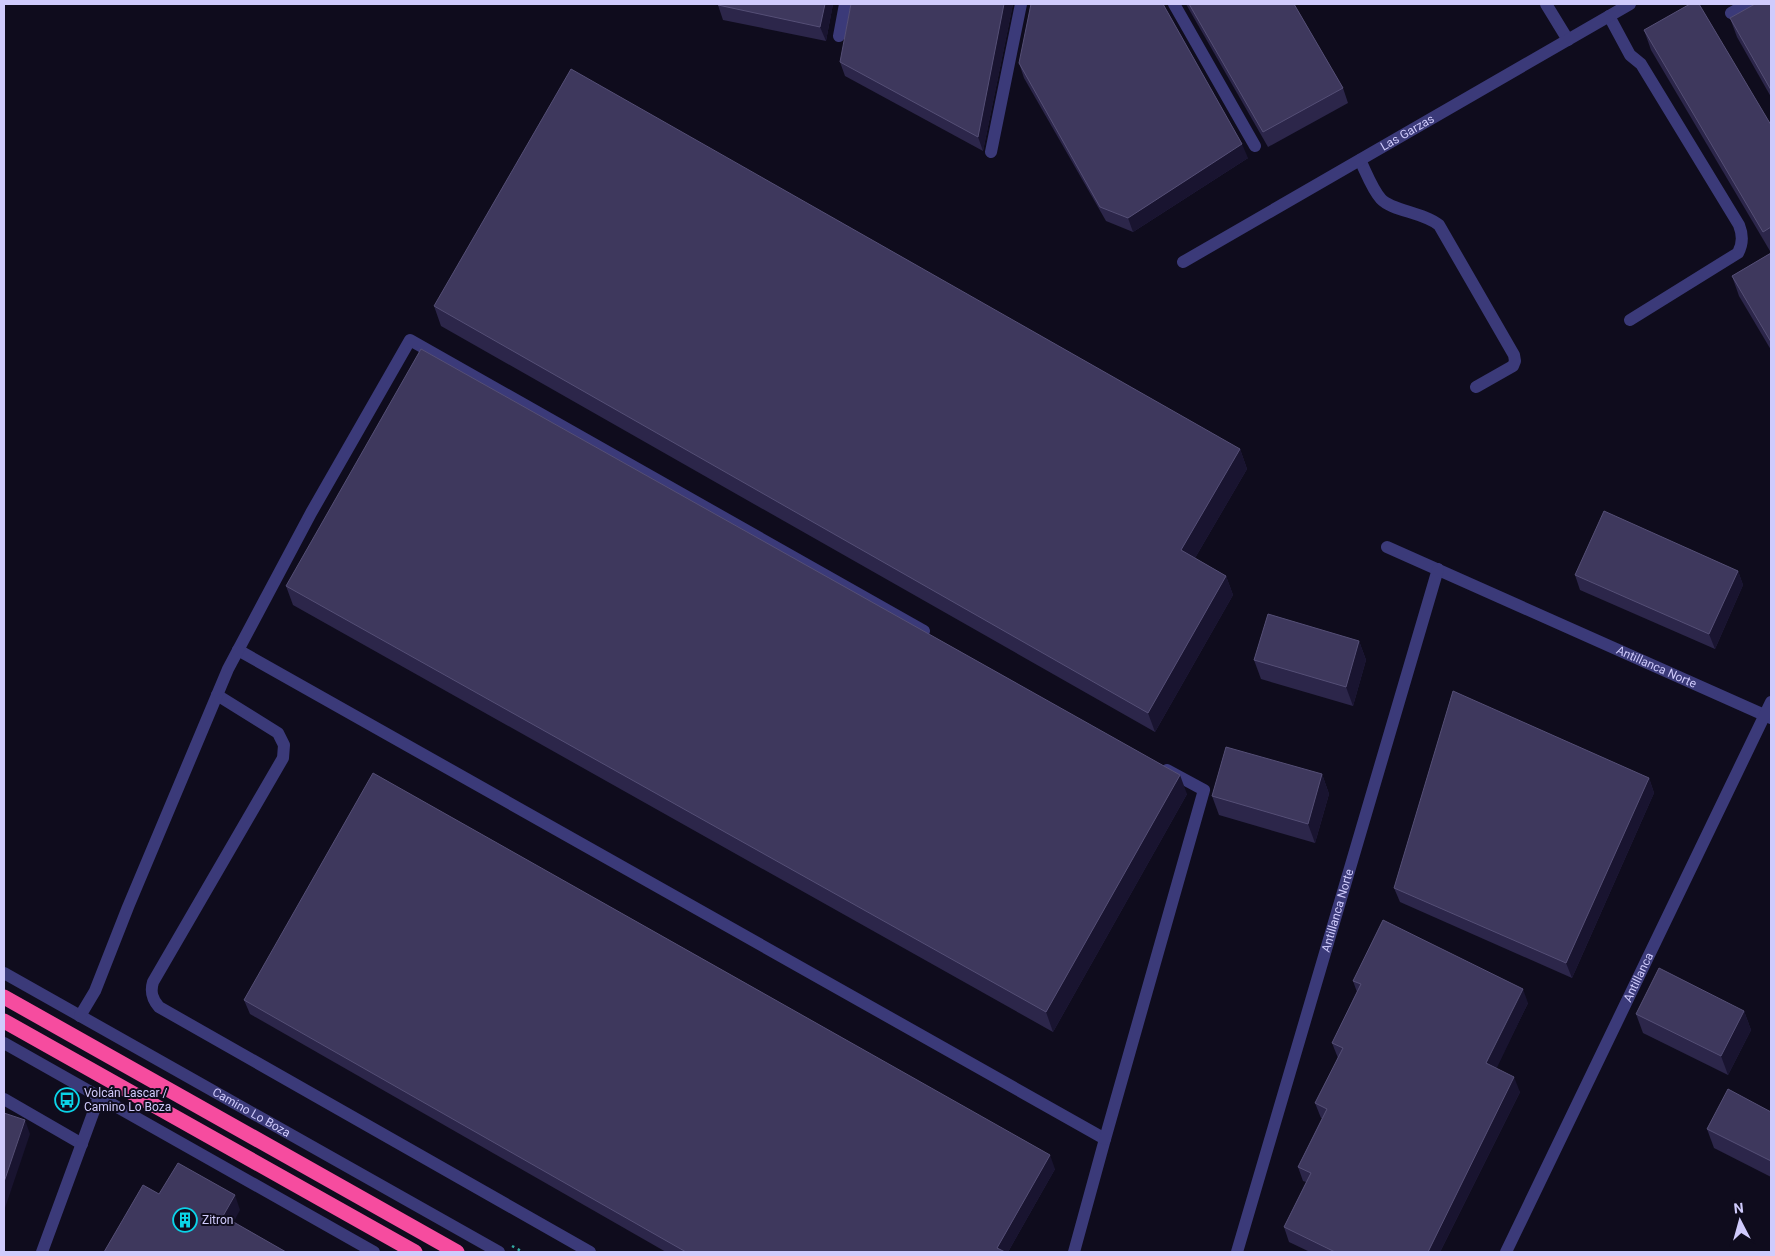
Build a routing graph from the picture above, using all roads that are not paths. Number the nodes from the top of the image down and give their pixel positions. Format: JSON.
{"nodes":[{"id":1,"x":845,"y":4,"type":"edge"},
{"id":2,"x":1020,"y":4,"type":"edge"},
{"id":3,"x":1174,"y":4,"type":"edge"},
{"id":4,"x":1546,"y":4,"type":"edge"},
{"id":5,"x":1630,"y":4,"type":"edge"},
{"id":6,"x":1747,"y":4,"type":"edge"},
{"id":7,"x":1731,"y":13,"type":"dead end"},
{"id":8,"x":1609,"y":16,"type":"junction"},
{"id":9,"x":839,"y":36,"type":"dead end"},
{"id":10,"x":1568,"y":40,"type":"junction"},
{"id":11,"x":1255,"y":146,"type":"dead end"},
{"id":12,"x":991,"y":152,"type":"dead end"},
{"id":13,"x":1360,"y":160,"type":"junction"},
{"id":14,"x":1183,"y":262,"type":"dead end"},
{"id":15,"x":1630,"y":320,"type":"dead end"},
{"id":16,"x":1476,"y":387,"type":"dead end"},
{"id":17,"x":1388,"y":547,"type":"dead end"},
{"id":18,"x":1438,"y":569,"type":"junction"},
{"id":19,"x":937,"y":638,"type":"edge"},
{"id":20,"x":238,"y":650,"type":"junction"},
{"id":21,"x":217,"y":695,"type":"junction"},
{"id":22,"x":1771,"y":702,"type":"edge"},
{"id":23,"x":1768,"y":717,"type":"edge"},
{"id":24,"x":1152,"y":761,"type":"edge"},
{"id":25,"x":4,"y":973,"type":"edge"},
{"id":26,"x":4,"y":997,"type":"edge"},
{"id":27,"x":80,"y":1016,"type":"junction"},
{"id":28,"x":4,"y":1020,"type":"edge"},
{"id":29,"x":4,"y":1043,"type":"edge"},
{"id":30,"x":99,"y":1097,"type":"junction"},
{"id":31,"x":4,"y":1099,"type":"edge"},
{"id":32,"x":1105,"y":1139,"type":"junction"},
{"id":33,"x":82,"y":1144,"type":"junction"},
{"id":34,"x":42,"y":1252,"type":"edge"},
{"id":35,"x":374,"y":1252,"type":"edge"},
{"id":36,"x":415,"y":1252,"type":"edge"},
{"id":37,"x":456,"y":1252,"type":"edge"},
{"id":38,"x":499,"y":1252,"type":"edge"},
{"id":39,"x":590,"y":1252,"type":"edge"},
{"id":40,"x":1074,"y":1252,"type":"edge"},
{"id":41,"x":1238,"y":1252,"type":"edge"},
{"id":42,"x":1506,"y":1252,"type":"edge"}],
"edges":[{"from":1,"to":9,"type":"street"},
{"from":2,"to":12,"type":"street"},
{"from":3,"to":11,"type":"street"},
{"from":4,"to":10,"type":"street"},
{"from":5,"to":8,"type":"street","name":"Las Garzas"},
{"from":6,"to":7,"type":"street"},
{"from":8,"to":10,"type":"street","name":"Las Garzas"},
{"from":8,"to":15,"type":"street"},
{"from":10,"to":13,"type":"street","name":"Las Garzas"},
{"from":13,"to":14,"type":"street","name":"Las Garzas"},
{"from":13,"to":16,"type":"street"},
{"from":17,"to":18,"type":"street","name":"Antillanca Norte"},
{"from":18,"to":23,"type":"street","name":"Antillanca Norte"},
{"from":18,"to":41,"type":"street","name":"Antillanca Norte"},
{"from":19,"to":20,"type":"street"},
{"from":20,"to":21,"type":"street"},
{"from":20,"to":32,"type":"street"},
{"from":21,"to":27,"type":"street"},
{"from":21,"to":39,"type":"street"},
{"from":22,"to":23,"type":"street","name":"Antillanca"},
{"from":23,"to":42,"type":"street","name":"Antillanca"},
{"from":24,"to":32,"type":"street"},
{"from":25,"to":27,"type":"street","name":"Camino Lo Boza"},
{"from":26,"to":37,"type":"highway"},
{"from":27,"to":38,"type":"street","name":"Camino Lo Boza"},
{"from":28,"to":36,"type":"highway"},
{"from":29,"to":30,"type":"street"},
{"from":30,"to":33,"type":"street"},
{"from":30,"to":35,"type":"street"},
{"from":31,"to":33,"type":"street"},
{"from":32,"to":40,"type":"street"},
{"from":33,"to":34,"type":"street"}]}
